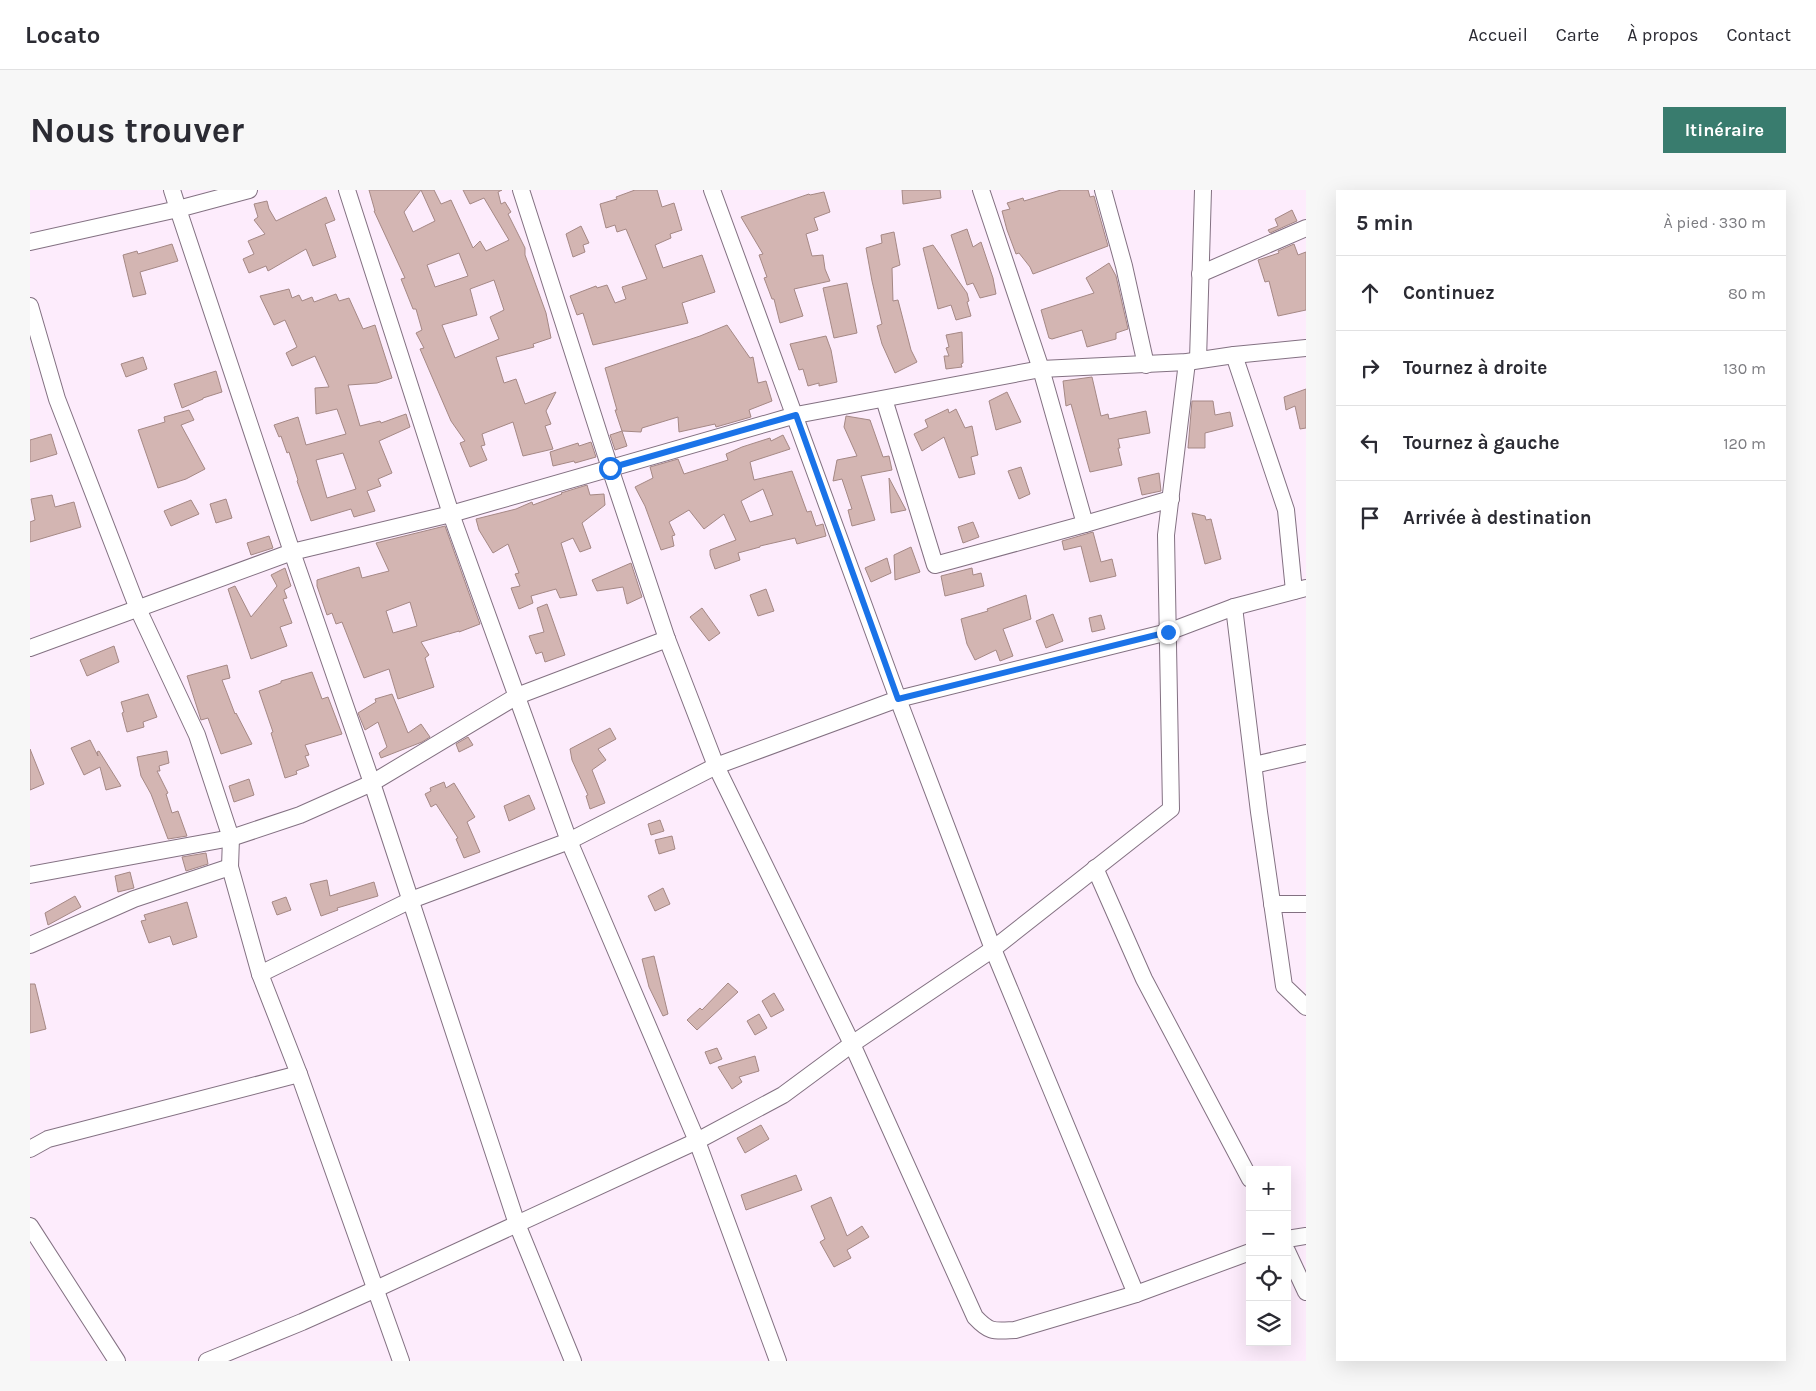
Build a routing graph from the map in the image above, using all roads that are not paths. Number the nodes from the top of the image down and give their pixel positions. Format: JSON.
{"nodes":[{"id":1,"x":172,"y":190,"type":"edge"},
{"id":2,"x":249,"y":190,"type":"edge"},
{"id":3,"x":347,"y":190,"type":"edge"},
{"id":4,"x":521,"y":190,"type":"edge"},
{"id":5,"x":712,"y":190,"type":"edge"},
{"id":6,"x":980,"y":190,"type":"edge"},
{"id":7,"x":1103,"y":190,"type":"edge"},
{"id":8,"x":1202,"y":190,"type":"edge"},
{"id":9,"x":178,"y":209,"type":"junction"},
{"id":10,"x":1306,"y":228,"type":"edge"},
{"id":11,"x":30,"y":242,"type":"edge"},
{"id":12,"x":1200,"y":274,"type":"junction"},
{"id":13,"x":30,"y":306,"type":"edge"},
{"id":14,"x":1306,"y":348,"type":"edge"},
{"id":15,"x":1234,"y":355,"type":"junction"},
{"id":16,"x":1192,"y":361,"type":"junction"},
{"id":17,"x":1146,"y":364,"type":"junction"},
{"id":18,"x":1041,"y":370,"type":"junction"},
{"id":19,"x":884,"y":399,"type":"junction"},
{"id":20,"x":796,"y":415,"type":"junction"},
{"id":21,"x":610,"y":468,"type":"junction"},
{"id":22,"x":1171,"y":499,"type":"junction"},
{"id":23,"x":451,"y":514,"type":"junction"},
{"id":24,"x":1085,"y":524,"type":"junction"},
{"id":25,"x":292,"y":552,"type":"junction"},
{"id":26,"x":1300,"y":589,"type":"edge"},
{"id":27,"x":1234,"y":607,"type":"junction"},
{"id":28,"x":138,"y":609,"type":"junction"},
{"id":29,"x":1168,"y":632,"type":"junction"},
{"id":30,"x":667,"y":639,"type":"junction"},
{"id":31,"x":30,"y":648,"type":"edge"},
{"id":32,"x":517,"y":696,"type":"junction"},
{"id":33,"x":898,"y":699,"type":"junction"},
{"id":34,"x":1306,"y":754,"type":"edge"},
{"id":35,"x":1254,"y":764,"type":"junction"},
{"id":36,"x":716,"y":766,"type":"junction"},
{"id":37,"x":372,"y":783,"type":"junction"},
{"id":38,"x":231,"y":838,"type":"junction"},
{"id":39,"x":569,"y":842,"type":"junction"},
{"id":40,"x":230,"y":867,"type":"junction"},
{"id":41,"x":1095,"y":868,"type":"junction"},
{"id":42,"x":30,"y":875,"type":"edge"},
{"id":43,"x":411,"y":900,"type":"junction"},
{"id":44,"x":1272,"y":904,"type":"junction"},
{"id":45,"x":1306,"y":904,"type":"edge"},
{"id":46,"x":30,"y":945,"type":"edge"},
{"id":47,"x":993,"y":949,"type":"junction"},
{"id":48,"x":260,"y":974,"type":"junction"},
{"id":49,"x":1306,"y":1007,"type":"edge"},
{"id":50,"x":852,"y":1044,"type":"junction"},
{"id":51,"x":299,"y":1074,"type":"junction"},
{"id":52,"x":697,"y":1140,"type":"junction"},
{"id":53,"x":30,"y":1149,"type":"edge"},
{"id":54,"x":1246,"y":1171,"type":"edge"},
{"id":55,"x":517,"y":1224,"type":"junction"},
{"id":56,"x":30,"y":1226,"type":"edge"},
{"id":57,"x":1306,"y":1236,"type":"edge"},
{"id":58,"x":1291,"y":1238,"type":"edge"},
{"id":59,"x":1246,"y":1253,"type":"edge"},
{"id":60,"x":1289,"y":1256,"type":"edge"},
{"id":61,"x":376,"y":1289,"type":"junction"},
{"id":62,"x":1306,"y":1292,"type":"edge"},
{"id":63,"x":1136,"y":1294,"type":"junction"},
{"id":64,"x":116,"y":1361,"type":"edge"},
{"id":65,"x":206,"y":1361,"type":"edge"},
{"id":66,"x":401,"y":1361,"type":"edge"},
{"id":67,"x":573,"y":1361,"type":"edge"},
{"id":68,"x":778,"y":1361,"type":"edge"}],
"edges":[{"from":1,"to":9,"type":"street"},
{"from":2,"to":9,"type":"street"},
{"from":3,"to":23,"type":"street"},
{"from":4,"to":21,"type":"street"},
{"from":5,"to":20,"type":"street"},
{"from":6,"to":18,"type":"street"},
{"from":7,"to":17,"type":"street"},
{"from":8,"to":12,"type":"street"},
{"from":9,"to":11,"type":"street"},
{"from":9,"to":25,"type":"street"},
{"from":10,"to":12,"type":"street"},
{"from":12,"to":16,"type":"street"},
{"from":13,"to":28,"type":"street"},
{"from":14,"to":15,"type":"street"},
{"from":15,"to":16,"type":"street"},
{"from":15,"to":26,"type":"street"},
{"from":16,"to":17,"type":"street"},
{"from":16,"to":22,"type":"street"},
{"from":17,"to":18,"type":"street"},
{"from":18,"to":19,"type":"street"},
{"from":18,"to":24,"type":"street"},
{"from":19,"to":20,"type":"street"},
{"from":19,"to":24,"type":"street"},
{"from":20,"to":21,"type":"street"},
{"from":20,"to":33,"type":"street"},
{"from":21,"to":23,"type":"street"},
{"from":21,"to":30,"type":"street"},
{"from":22,"to":24,"type":"street"},
{"from":22,"to":29,"type":"street"},
{"from":23,"to":25,"type":"street"},
{"from":23,"to":32,"type":"street"},
{"from":25,"to":28,"type":"street"},
{"from":25,"to":37,"type":"street"},
{"from":26,"to":27,"type":"street"},
{"from":27,"to":29,"type":"street"},
{"from":27,"to":35,"type":"street"},
{"from":28,"to":31,"type":"street"},
{"from":28,"to":38,"type":"street"},
{"from":29,"to":33,"type":"street"},
{"from":29,"to":41,"type":"street"},
{"from":30,"to":32,"type":"street"},
{"from":30,"to":36,"type":"street"},
{"from":32,"to":37,"type":"street"},
{"from":32,"to":39,"type":"street"},
{"from":33,"to":36,"type":"street"},
{"from":33,"to":47,"type":"street"},
{"from":34,"to":35,"type":"street"},
{"from":35,"to":44,"type":"street"},
{"from":36,"to":39,"type":"street"},
{"from":36,"to":50,"type":"street"},
{"from":37,"to":38,"type":"street"},
{"from":37,"to":43,"type":"street"},
{"from":38,"to":40,"type":"street"},
{"from":38,"to":42,"type":"street"},
{"from":39,"to":43,"type":"street"},
{"from":39,"to":52,"type":"street"},
{"from":40,"to":46,"type":"street"},
{"from":40,"to":48,"type":"street"},
{"from":41,"to":47,"type":"street"},
{"from":41,"to":54,"type":"street"},
{"from":43,"to":48,"type":"street"},
{"from":43,"to":55,"type":"street"},
{"from":44,"to":45,"type":"street"},
{"from":44,"to":49,"type":"street"},
{"from":47,"to":50,"type":"street"},
{"from":47,"to":63,"type":"street"},
{"from":48,"to":51,"type":"street"},
{"from":50,"to":52,"type":"street"},
{"from":50,"to":63,"type":"street"},
{"from":51,"to":53,"type":"street"},
{"from":51,"to":61,"type":"street"},
{"from":52,"to":55,"type":"street"},
{"from":52,"to":68,"type":"street"},
{"from":55,"to":61,"type":"street"},
{"from":55,"to":67,"type":"street"},
{"from":56,"to":64,"type":"street"},
{"from":57,"to":58,"type":"street"},
{"from":59,"to":63,"type":"street"},
{"from":60,"to":62,"type":"street"},
{"from":61,"to":65,"type":"street"},
{"from":61,"to":66,"type":"street"}]}
